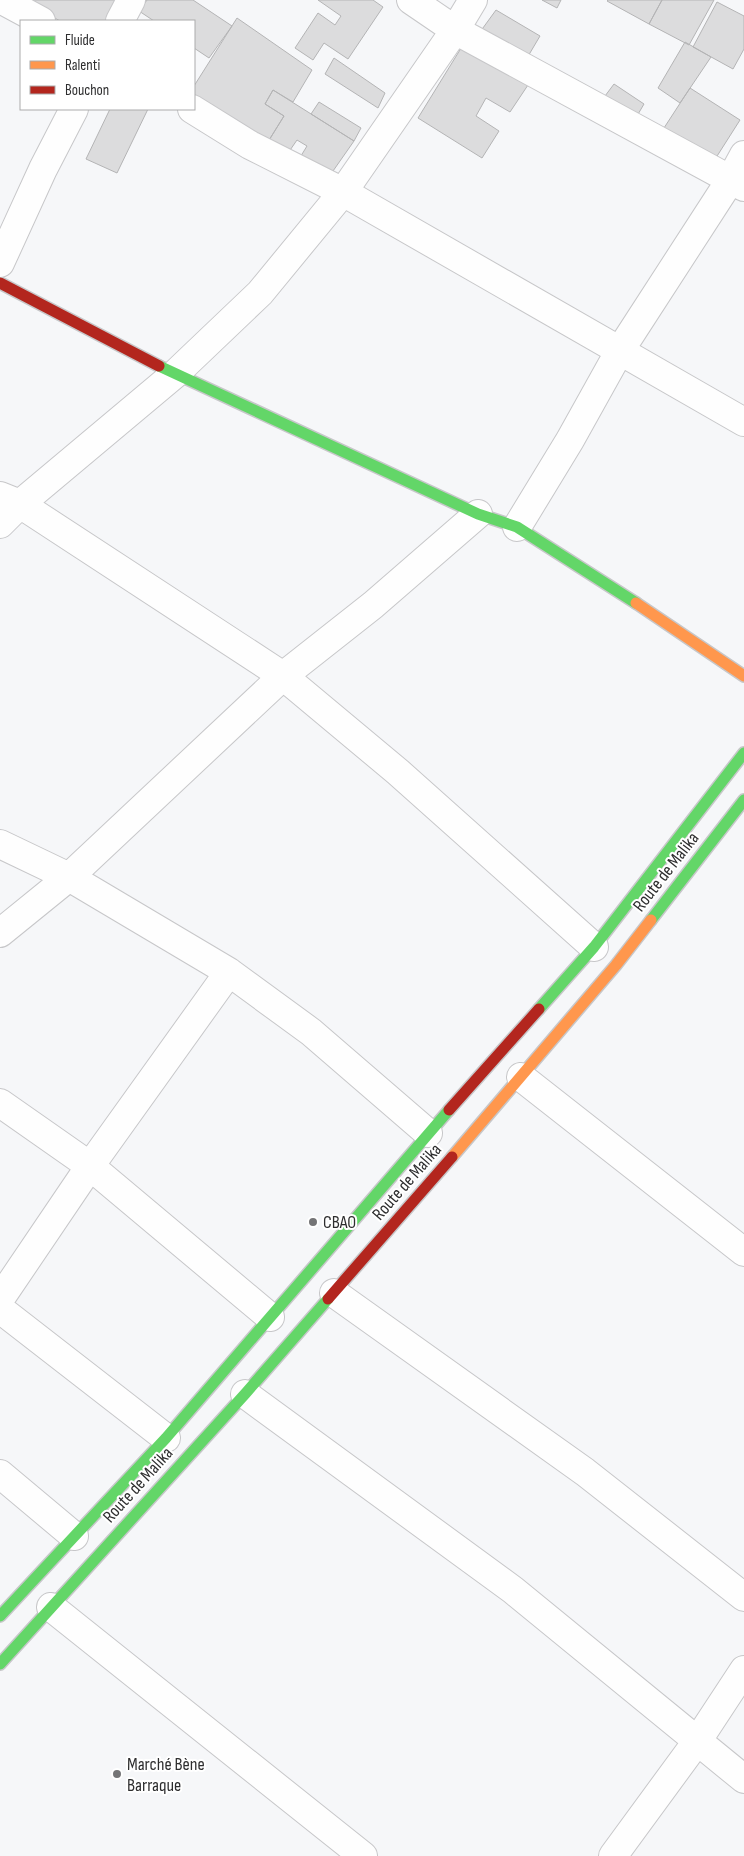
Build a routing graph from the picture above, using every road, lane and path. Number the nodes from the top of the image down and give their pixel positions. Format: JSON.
{"nodes":[{"id":1,"x":2,"y":0,"type":"edge"},
{"id":2,"x":131,"y":0,"type":"edge"},
{"id":3,"x":411,"y":0,"type":"edge"},
{"id":4,"x":473,"y":0,"type":"edge"},
{"id":5,"x":39,"y":20,"type":"edge"},
{"id":6,"x":121,"y":20,"type":"edge"},
{"id":7,"x":455,"y":30,"type":"junction"},
{"id":8,"x":73,"y":110,"type":"edge"},
{"id":9,"x":194,"y":110,"type":"edge"},
{"id":10,"x":744,"y":155,"type":"edge"},
{"id":11,"x":738,"y":183,"type":"edge"},
{"id":12,"x":343,"y":192,"type":"junction"},
{"id":13,"x":0,"y":264,"type":"edge"},
{"id":14,"x":0,"y":282,"type":"edge"},
{"id":15,"x":619,"y":352,"type":"junction"},
{"id":16,"x":175,"y":374,"type":"junction"},
{"id":17,"x":744,"y":422,"type":"edge"},
{"id":18,"x":10,"y":500,"type":"edge"},
{"id":19,"x":478,"y":514,"type":"junction"},
{"id":20,"x":0,"y":524,"type":"edge"},
{"id":21,"x":517,"y":527,"type":"junction"},
{"id":22,"x":283,"y":676,"type":"junction"},
{"id":23,"x":744,"y":676,"type":"edge"},
{"id":24,"x":744,"y":753,"type":"edge"},
{"id":25,"x":744,"y":800,"type":"edge"},
{"id":26,"x":0,"y":844,"type":"edge"},
{"id":27,"x":69,"y":877,"type":"junction"},
{"id":28,"x":0,"y":933,"type":"edge"},
{"id":29,"x":594,"y":946,"type":"junction"},
{"id":30,"x":229,"y":972,"type":"junction"},
{"id":31,"x":521,"y":1077,"type":"junction"},
{"id":32,"x":0,"y":1104,"type":"edge"},
{"id":33,"x":428,"y":1133,"type":"junction"},
{"id":34,"x":90,"y":1166,"type":"junction"},
{"id":35,"x":744,"y":1252,"type":"edge"},
{"id":36,"x":334,"y":1293,"type":"junction"},
{"id":37,"x":0,"y":1299,"type":"edge"},
{"id":38,"x":0,"y":1309,"type":"edge"},
{"id":39,"x":270,"y":1317,"type":"junction"},
{"id":40,"x":245,"y":1394,"type":"junction"},
{"id":41,"x":166,"y":1438,"type":"junction"},
{"id":42,"x":0,"y":1474,"type":"edge"},
{"id":43,"x":74,"y":1536,"type":"junction"},
{"id":44,"x":744,"y":1597,"type":"edge"},
{"id":45,"x":50,"y":1607,"type":"junction"},
{"id":46,"x":0,"y":1616,"type":"edge"},
{"id":47,"x":0,"y":1664,"type":"edge"},
{"id":48,"x":744,"y":1670,"type":"edge"},
{"id":49,"x":698,"y":1740,"type":"junction"},
{"id":50,"x":744,"y":1779,"type":"edge"},
{"id":51,"x":363,"y":1856,"type":"edge"},
{"id":52,"x":613,"y":1856,"type":"edge"}],
"edges":[{"from":1,"to":5,"type":"street"},
{"from":2,"to":6,"type":"street"},
{"from":3,"to":7,"type":"street"},
{"from":4,"to":7,"type":"street"},
{"from":7,"to":11,"type":"street"},
{"from":7,"to":12,"type":"street"},
{"from":8,"to":13,"type":"street"},
{"from":9,"to":12,"type":"street"},
{"from":10,"to":11,"type":"street"},
{"from":11,"to":15,"type":"street"},
{"from":12,"to":15,"type":"street"},
{"from":12,"to":16,"type":"street"},
{"from":14,"to":16,"type":"main road"},
{"from":15,"to":17,"type":"street"},
{"from":15,"to":21,"type":"street"},
{"from":16,"to":18,"type":"street"},
{"from":16,"to":19,"type":"main road"},
{"from":18,"to":20,"type":"street"},
{"from":18,"to":22,"type":"street"},
{"from":19,"to":21,"type":"main road"},
{"from":19,"to":22,"type":"street"},
{"from":21,"to":23,"type":"main road"},
{"from":22,"to":27,"type":"street"},
{"from":22,"to":29,"type":"street"},
{"from":24,"to":29,"type":"main road","name":"Route de Malika"},
{"from":25,"to":31,"type":"main road","name":"Route de Malika"},
{"from":26,"to":27,"type":"street"},
{"from":27,"to":28,"type":"street"},
{"from":27,"to":30,"type":"street"},
{"from":29,"to":33,"type":"main road","name":"Route de Malika"},
{"from":30,"to":33,"type":"street"},
{"from":30,"to":34,"type":"street"},
{"from":31,"to":35,"type":"street"},
{"from":31,"to":36,"type":"main road","name":"Route de Malika"},
{"from":32,"to":34,"type":"street"},
{"from":33,"to":39,"type":"main road","name":"Route de Malika"},
{"from":34,"to":37,"type":"street"},
{"from":34,"to":39,"type":"street"},
{"from":36,"to":40,"type":"main road","name":"Route de Malika"},
{"from":36,"to":44,"type":"street"},
{"from":38,"to":41,"type":"street"},
{"from":39,"to":41,"type":"main road","name":"Route de Malika"},
{"from":40,"to":45,"type":"main road","name":"Route de Malika"},
{"from":40,"to":49,"type":"street"},
{"from":41,"to":43,"type":"main road","name":"Route de Malika"},
{"from":42,"to":43,"type":"street"},
{"from":43,"to":46,"type":"main road","name":"Route de Malika"},
{"from":45,"to":47,"type":"main road","name":"Route de Malika"},
{"from":45,"to":51,"type":"street"},
{"from":48,"to":49,"type":"street"},
{"from":49,"to":50,"type":"street"},
{"from":49,"to":52,"type":"street"}]}
